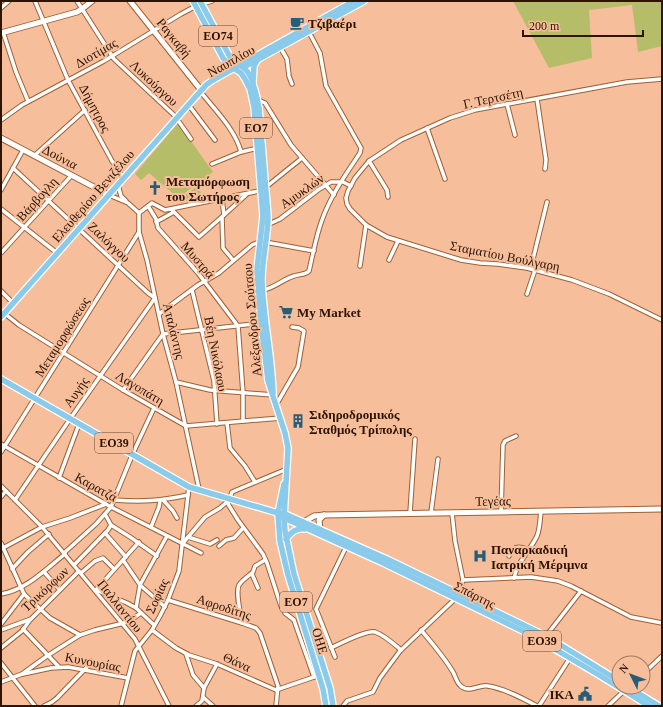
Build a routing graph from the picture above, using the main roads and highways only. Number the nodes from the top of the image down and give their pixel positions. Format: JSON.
{"nodes":[{"id":1,"x":92,"y":1,"type":"edge"},
{"id":2,"x":130,"y":1,"type":"edge"},
{"id":3,"x":354,"y":1,"type":"edge"},
{"id":4,"x":364,"y":1,"type":"edge"},
{"id":5,"x":198,"y":3,"type":"edge"},
{"id":6,"x":2,"y":32,"type":"edge"},
{"id":7,"x":223,"y":58,"type":"junction"},
{"id":8,"x":258,"y":59,"type":"junction"},
{"id":9,"x":238,"y":68,"type":"junction"},
{"id":10,"x":220,"y":76,"type":"junction"},
{"id":11,"x":253,"y":86,"type":"junction"},
{"id":12,"x":201,"y":91,"type":"junction"},
{"id":13,"x":1,"y":138,"type":"edge"},
{"id":14,"x":264,"y":189,"type":"junction"},
{"id":15,"x":109,"y":195,"type":"junction"},
{"id":16,"x":263,"y":242,"type":"junction"},
{"id":17,"x":2,"y":315,"type":"edge"},
{"id":18,"x":264,"y":323,"type":"junction"},
{"id":19,"x":2,"y":381,"type":"edge"},
{"id":20,"x":287,"y":469,"type":"junction"},
{"id":21,"x":662,"y":509,"type":"edge"},
{"id":22,"x":278,"y":513,"type":"junction"},
{"id":23,"x":324,"y":515,"type":"junction"},
{"id":24,"x":285,"y":516,"type":"junction"},
{"id":25,"x":304,"y":522,"type":"junction"},
{"id":26,"x":309,"y":529,"type":"junction"},
{"id":27,"x":320,"y":529,"type":"junction"},
{"id":28,"x":286,"y":540,"type":"junction"},
{"id":29,"x":348,"y":544,"type":"junction"},
{"id":30,"x":457,"y":596,"type":"junction"},
{"id":31,"x":319,"y":675,"type":"junction"},
{"id":32,"x":611,"y":676,"type":"edge"},
{"id":33,"x":611,"y":679,"type":"edge"},
{"id":34,"x":636,"y":695,"type":"edge"},
{"id":35,"x":640,"y":695,"type":"edge"},
{"id":36,"x":326,"y":706,"type":"edge"},
{"id":37,"x":333,"y":706,"type":"edge"},
{"id":38,"x":649,"y":706,"type":"edge"},
{"id":39,"x":659,"y":706,"type":"edge"}],
"edges":[{"from":1,"to":6,"type":"main road"},
{"from":2,"to":12,"type":"main road","name":"Ραγκαβή"},
{"from":3,"to":9,"type":"main road","name":"Ναυπλίου"},
{"from":4,"to":8,"type":"main road","name":"Ναυπλίου"},
{"from":5,"to":7,"type":"main road","number":"ΕΟ74"},
{"from":5,"to":9,"type":"main road","number":"ΕΟ74"},
{"from":7,"to":9,"type":"main road","number":"ΕΟ74"},
{"from":7,"to":10,"type":"main road"},
{"from":8,"to":9,"type":"main road","name":"Ναυπλίου"},
{"from":8,"to":11,"type":"main road","number":"ΕΟ7"},
{"from":9,"to":10,"type":"main road","name":"Ναυπλίου"},
{"from":9,"to":11,"type":"main road","name":"Αλεξανδρου Σούτσου","number":"ΕΟ7"},
{"from":9,"to":12,"type":"main road","name":"Ναυπλίου"},
{"from":9,"to":14,"type":"main road","name":"Αλεξανδρου Σούτσου","number":"ΕΟ7"},
{"from":10,"to":12,"type":"main road","name":"Ναυπλίου"},
{"from":11,"to":14,"type":"main road","name":"Αλεξανδρου Σούτσου","number":"ΕΟ7"},
{"from":12,"to":15,"type":"main road","name":"Ελευθερίου Βενιζέλου"},
{"from":13,"to":15,"type":"main road","name":"Δούνια"},
{"from":14,"to":16,"type":"main road","name":"Αλεξανδρου Σούτσου","number":"ΕΟ7"},
{"from":15,"to":17,"type":"main road","name":"Ελευθερίου Βενιζέλου"},
{"from":16,"to":18,"type":"main road","name":"Αλεξανδρου Σούτσου","number":"ΕΟ7"},
{"from":16,"to":18,"type":"main road","name":"Αλεξανδρου Σούτσου","number":"ΕΟ7"},
{"from":18,"to":20,"type":"main road","name":"Αλεξανδρου Σούτσου","number":"ΕΟ7"},
{"from":19,"to":22,"type":"main road","number":"ΕΟ39"},
{"from":20,"to":22,"type":"main road","name":"Αλεξανδρου Σούτσου","number":"ΕΟ7"},
{"from":20,"to":24,"type":"main road","name":"Αλεξανδρου Σούτσου","number":"ΕΟ7"},
{"from":21,"to":23,"type":"main road","name":"Τεγέας"},
{"from":22,"to":24,"type":"main road","number":"ΕΟ39"},
{"from":22,"to":31,"type":"main road","name":"ΟΗΕ","number":"ΕΟ7"},
{"from":23,"to":25,"type":"main road","name":"Τεγέας"},
{"from":23,"to":27,"type":"main road"},
{"from":24,"to":25,"type":"main road","name":"Σπάρτης","number":"ΕΟ39"},
{"from":24,"to":26,"type":"main road","name":"Σπάρτης","number":"ΕΟ39"},
{"from":24,"to":28,"type":"main road","name":"ΟΗΕ","number":"ΕΟ7"},
{"from":25,"to":27,"type":"main road","name":"Σπάρτης","number":"ΕΟ39"},
{"from":26,"to":28,"type":"main road"},
{"from":26,"to":29,"type":"main road","name":"Σπάρτης","number":"ΕΟ39"},
{"from":27,"to":29,"type":"main road","name":"Σπάρτης","number":"ΕΟ39"},
{"from":28,"to":31,"type":"main road","name":"ΟΗΕ","number":"ΕΟ7"},
{"from":29,"to":30,"type":"main road","name":"Σπάρτης","number":"ΕΟ39"},
{"from":30,"to":32,"type":"main road","name":"Σπάρτης","number":"ΕΟ39"},
{"from":30,"to":33,"type":"main road","name":"Σπάρτης","number":"ΕΟ39"},
{"from":31,"to":36,"type":"main road","name":"ΟΗΕ","number":"ΕΟ7"},
{"from":31,"to":37,"type":"main road","name":"ΟΗΕ","number":"ΕΟ7"},
{"from":34,"to":38,"type":"main road","name":"Σπάρτης","number":"ΕΟ39"},
{"from":35,"to":39,"type":"main road","name":"Σπάρτης","number":"ΕΟ39"}]}
